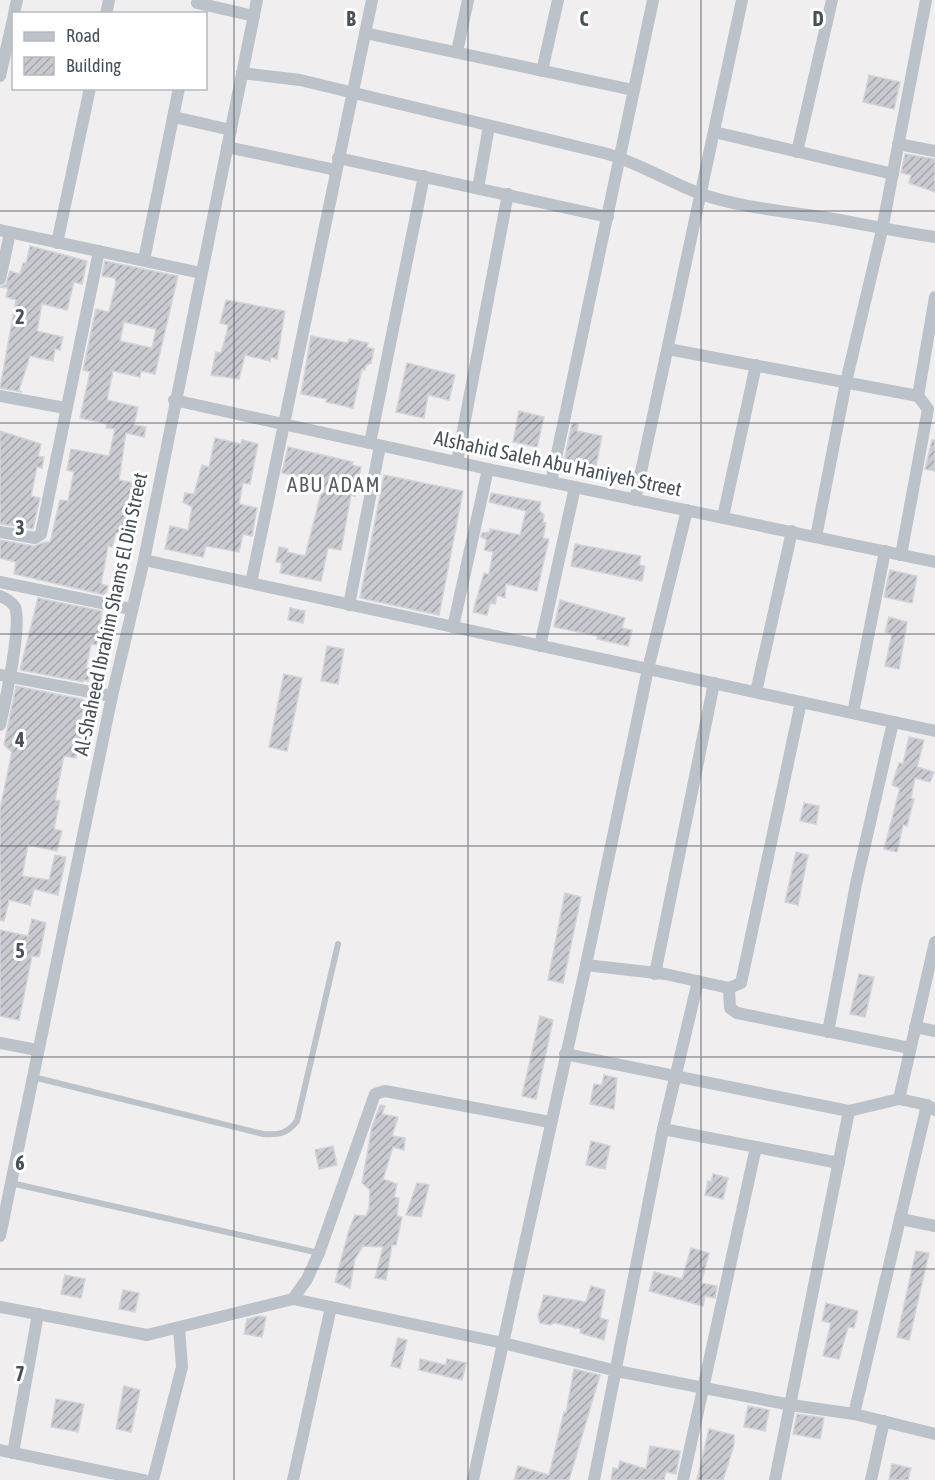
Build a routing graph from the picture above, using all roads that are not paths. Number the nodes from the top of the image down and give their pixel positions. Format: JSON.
{"nodes":[{"id":1,"x":257,"y":0,"type":"edge"},
{"id":2,"x":372,"y":0,"type":"edge"},
{"id":3,"x":468,"y":0,"type":"edge"},
{"id":4,"x":558,"y":0,"type":"edge"},
{"id":5,"x":653,"y":0,"type":"edge"},
{"id":6,"x":742,"y":0,"type":"edge"},
{"id":7,"x":832,"y":0,"type":"edge"},
{"id":8,"x":926,"y":0,"type":"edge"},
{"id":9,"x":196,"y":6,"type":"edge"},
{"id":10,"x":254,"y":16,"type":"junction"},
{"id":11,"x":12,"y":32,"type":"edge"},
{"id":12,"x":365,"y":33,"type":"junction"},
{"id":13,"x":10,"y":51,"type":"edge"},
{"id":14,"x":457,"y":52,"type":"junction"},
{"id":15,"x":542,"y":71,"type":"junction"},
{"id":16,"x":242,"y":73,"type":"junction"},
{"id":17,"x":0,"y":76,"type":"edge"},
{"id":18,"x":90,"y":90,"type":"edge"},
{"id":19,"x":180,"y":90,"type":"edge"},
{"id":20,"x":633,"y":90,"type":"junction"},
{"id":21,"x":352,"y":92,"type":"junction"},
{"id":22,"x":174,"y":117,"type":"junction"},
{"id":23,"x":489,"y":126,"type":"junction"},
{"id":24,"x":231,"y":130,"type":"junction"},
{"id":25,"x":714,"y":132,"type":"junction"},
{"id":26,"x":898,"y":144,"type":"junction"},
{"id":27,"x":227,"y":147,"type":"junction"},
{"id":28,"x":935,"y":150,"type":"edge"},
{"id":29,"x":797,"y":152,"type":"junction"},
{"id":30,"x":621,"y":158,"type":"junction"},
{"id":31,"x":337,"y":164,"type":"junction"},
{"id":32,"x":893,"y":174,"type":"junction"},
{"id":33,"x":424,"y":176,"type":"junction"},
{"id":34,"x":477,"y":188,"type":"junction"},
{"id":35,"x":508,"y":194,"type":"junction"},
{"id":36,"x":702,"y":194,"type":"junction"},
{"id":37,"x":608,"y":217,"type":"junction"},
{"id":38,"x":882,"y":230,"type":"junction"},
{"id":39,"x":5,"y":232,"type":"edge"},
{"id":40,"x":935,"y":237,"type":"edge"},
{"id":41,"x":57,"y":243,"type":"junction"},
{"id":42,"x":99,"y":251,"type":"junction"},
{"id":43,"x":144,"y":260,"type":"junction"},
{"id":44,"x":201,"y":273,"type":"junction"},
{"id":45,"x":0,"y":279,"type":"edge"},
{"id":46,"x":935,"y":299,"type":"edge"},
{"id":47,"x":668,"y":349,"type":"junction"},
{"id":48,"x":756,"y":365,"type":"junction"},
{"id":49,"x":846,"y":382,"type":"junction"},
{"id":50,"x":0,"y":396,"type":"edge"},
{"id":51,"x":918,"y":396,"type":"junction"},
{"id":52,"x":174,"y":400,"type":"junction"},
{"id":53,"x":65,"y":408,"type":"junction"},
{"id":54,"x":282,"y":424,"type":"junction"},
{"id":55,"x":375,"y":444,"type":"junction"},
{"id":56,"x":457,"y":462,"type":"junction"},
{"id":57,"x":488,"y":469,"type":"junction"},
{"id":58,"x":551,"y":482,"type":"junction"},
{"id":59,"x":575,"y":488,"type":"junction"},
{"id":60,"x":635,"y":500,"type":"junction"},
{"id":61,"x":687,"y":510,"type":"junction"},
{"id":62,"x":723,"y":517,"type":"junction"},
{"id":63,"x":792,"y":531,"type":"junction"},
{"id":64,"x":0,"y":532,"type":"edge"},
{"id":65,"x":816,"y":537,"type":"junction"},
{"id":66,"x":885,"y":551,"type":"junction"},
{"id":67,"x":901,"y":555,"type":"junction"},
{"id":68,"x":144,"y":560,"type":"junction"},
{"id":69,"x":935,"y":562,"type":"edge"},
{"id":70,"x":0,"y":582,"type":"edge"},
{"id":71,"x":251,"y":584,"type":"junction"},
{"id":72,"x":0,"y":596,"type":"edge"},
{"id":73,"x":349,"y":605,"type":"junction"},
{"id":74,"x":131,"y":609,"type":"junction"},
{"id":75,"x":453,"y":627,"type":"junction"},
{"id":76,"x":540,"y":646,"type":"junction"},
{"id":77,"x":648,"y":669,"type":"junction"},
{"id":78,"x":5,"y":676,"type":"edge"},
{"id":79,"x":714,"y":683,"type":"junction"},
{"id":80,"x":756,"y":692,"type":"junction"},
{"id":81,"x":112,"y":696,"type":"junction"},
{"id":82,"x":801,"y":702,"type":"junction"},
{"id":83,"x":853,"y":713,"type":"junction"},
{"id":84,"x":893,"y":722,"type":"junction"},
{"id":85,"x":0,"y":725,"type":"edge"},
{"id":86,"x":935,"y":731,"type":"edge"},
{"id":87,"x":935,"y":942,"type":"edge"},
{"id":88,"x":338,"y":944,"type":"dead end"},
{"id":89,"x":586,"y":965,"type":"junction"},
{"id":90,"x":655,"y":974,"type":"junction"},
{"id":91,"x":698,"y":981,"type":"junction"},
{"id":92,"x":729,"y":988,"type":"junction"},
{"id":93,"x":915,"y":1027,"type":"junction"},
{"id":94,"x":935,"y":1031,"type":"edge"},
{"id":95,"x":828,"y":1032,"type":"junction"},
{"id":96,"x":0,"y":1043,"type":"edge"},
{"id":97,"x":910,"y":1048,"type":"junction"},
{"id":98,"x":37,"y":1050,"type":"junction"},
{"id":99,"x":565,"y":1054,"type":"junction"},
{"id":100,"x":32,"y":1076,"type":"junction"},
{"id":101,"x":675,"y":1076,"type":"junction"},
{"id":102,"x":899,"y":1099,"type":"junction"},
{"id":103,"x":931,"y":1108,"type":"edge"},
{"id":104,"x":849,"y":1111,"type":"junction"},
{"id":105,"x":550,"y":1122,"type":"junction"},
{"id":106,"x":663,"y":1129,"type":"junction"},
{"id":107,"x":756,"y":1147,"type":"junction"},
{"id":108,"x":839,"y":1163,"type":"junction"},
{"id":109,"x":11,"y":1183,"type":"junction"},
{"id":110,"x":901,"y":1219,"type":"junction"},
{"id":111,"x":935,"y":1226,"type":"edge"},
{"id":112,"x":0,"y":1236,"type":"edge"},
{"id":113,"x":319,"y":1254,"type":"junction"},
{"id":114,"x":293,"y":1299,"type":"junction"},
{"id":115,"x":0,"y":1307,"type":"edge"},
{"id":116,"x":331,"y":1307,"type":"junction"},
{"id":117,"x":38,"y":1314,"type":"junction"},
{"id":118,"x":179,"y":1328,"type":"junction"},
{"id":119,"x":502,"y":1343,"type":"junction"},
{"id":120,"x":617,"y":1371,"type":"junction"},
{"id":121,"x":704,"y":1389,"type":"junction"},
{"id":122,"x":790,"y":1405,"type":"junction"},
{"id":123,"x":855,"y":1414,"type":"junction"},
{"id":124,"x":884,"y":1422,"type":"junction"},
{"id":125,"x":935,"y":1434,"type":"edge"},
{"id":126,"x":0,"y":1450,"type":"edge"},
{"id":127,"x":14,"y":1453,"type":"junction"},
{"id":128,"x":144,"y":1480,"type":"edge"},
{"id":129,"x":153,"y":1480,"type":"edge"},
{"id":130,"x":293,"y":1480,"type":"edge"},
{"id":131,"x":473,"y":1480,"type":"edge"},
{"id":132,"x":594,"y":1480,"type":"edge"},
{"id":133,"x":683,"y":1480,"type":"edge"},
{"id":134,"x":775,"y":1480,"type":"edge"},
{"id":135,"x":871,"y":1480,"type":"edge"}],
"edges":[{"from":1,"to":10,"type":"street","name":"Al-Shaheed Ibrahim Shams El Din Street"},
{"from":2,"to":12,"type":"street"},
{"from":3,"to":14,"type":"street"},
{"from":4,"to":15,"type":"street"},
{"from":5,"to":20,"type":"street"},
{"from":6,"to":25,"type":"street"},
{"from":7,"to":29,"type":"street"},
{"from":8,"to":26,"type":"street"},
{"from":9,"to":10,"type":"street"},
{"from":10,"to":16,"type":"street","name":"Al-Shaheed Ibrahim Shams El Din Street"},
{"from":11,"to":13,"type":"street"},
{"from":12,"to":14,"type":"street"},
{"from":12,"to":21,"type":"street"},
{"from":13,"to":17,"type":"street"},
{"from":14,"to":15,"type":"street"},
{"from":15,"to":20,"type":"street"},
{"from":16,"to":21,"type":"street"},
{"from":16,"to":24,"type":"street","name":"Al-Shaheed Ibrahim Shams El Din Street"},
{"from":18,"to":41,"type":"street"},
{"from":19,"to":22,"type":"street"},
{"from":20,"to":30,"type":"street"},
{"from":21,"to":23,"type":"street"},
{"from":21,"to":31,"type":"street"},
{"from":22,"to":24,"type":"street"},
{"from":22,"to":43,"type":"street"},
{"from":23,"to":30,"type":"street"},
{"from":23,"to":34,"type":"street"},
{"from":24,"to":27,"type":"street","name":"Al-Shaheed Ibrahim Shams El Din Street"},
{"from":25,"to":29,"type":"street"},
{"from":25,"to":36,"type":"street"},
{"from":26,"to":28,"type":"street"},
{"from":26,"to":32,"type":"street"},
{"from":27,"to":31,"type":"street"},
{"from":27,"to":44,"type":"street","name":"Al-Shaheed Ibrahim Shams El Din Street"},
{"from":29,"to":32,"type":"street"},
{"from":30,"to":36,"type":"street"},
{"from":30,"to":37,"type":"street"},
{"from":31,"to":33,"type":"street"},
{"from":31,"to":54,"type":"street"},
{"from":32,"to":38,"type":"street"},
{"from":33,"to":34,"type":"street"},
{"from":33,"to":55,"type":"street"},
{"from":34,"to":35,"type":"street"},
{"from":35,"to":37,"type":"street"},
{"from":35,"to":56,"type":"street"},
{"from":36,"to":38,"type":"street"},
{"from":36,"to":47,"type":"street"},
{"from":37,"to":58,"type":"street"},
{"from":38,"to":40,"type":"street"},
{"from":38,"to":49,"type":"street"},
{"from":39,"to":41,"type":"street"},
{"from":39,"to":45,"type":"street"},
{"from":41,"to":42,"type":"street"},
{"from":42,"to":43,"type":"street"},
{"from":42,"to":53,"type":"street"},
{"from":43,"to":44,"type":"street"},
{"from":44,"to":52,"type":"street","name":"Al-Shaheed Ibrahim Shams El Din Street"},
{"from":46,"to":51,"type":"street"},
{"from":47,"to":48,"type":"street"},
{"from":47,"to":60,"type":"street"},
{"from":48,"to":49,"type":"street"},
{"from":48,"to":62,"type":"street"},
{"from":49,"to":51,"type":"street"},
{"from":49,"to":65,"type":"street"},
{"from":50,"to":53,"type":"street"},
{"from":51,"to":67,"type":"street"},
{"from":52,"to":54,"type":"street","name":"Alshahid Saleh Abu Haniyeh Street"},
{"from":52,"to":68,"type":"street","name":"Al-Shaheed Ibrahim Shams El Din Street"},
{"from":53,"to":64,"type":"street"},
{"from":54,"to":55,"type":"street","name":"Alshahid Saleh Abu Haniyeh Street"},
{"from":54,"to":71,"type":"street"},
{"from":55,"to":56,"type":"street","name":"Alshahid Saleh Abu Haniyeh Street"},
{"from":55,"to":73,"type":"street"},
{"from":56,"to":57,"type":"street","name":"Alshahid Saleh Abu Haniyeh Street"},
{"from":57,"to":58,"type":"street","name":"Alshahid Saleh Abu Haniyeh Street"},
{"from":57,"to":75,"type":"street"},
{"from":58,"to":59,"type":"street","name":"Alshahid Saleh Abu Haniyeh Street"},
{"from":59,"to":60,"type":"street","name":"Alshahid Saleh Abu Haniyeh Street"},
{"from":59,"to":76,"type":"street"},
{"from":60,"to":61,"type":"street","name":"Alshahid Saleh Abu Haniyeh Street"},
{"from":61,"to":62,"type":"street","name":"Alshahid Saleh Abu Haniyeh Street"},
{"from":61,"to":77,"type":"street"},
{"from":62,"to":63,"type":"street","name":"Alshahid Saleh Abu Haniyeh Street"},
{"from":63,"to":65,"type":"street","name":"Alshahid Saleh Abu Haniyeh Street"},
{"from":63,"to":80,"type":"street"},
{"from":65,"to":66,"type":"street","name":"Alshahid Saleh Abu Haniyeh Street"},
{"from":66,"to":67,"type":"street","name":"Alshahid Saleh Abu Haniyeh Street"},
{"from":66,"to":83,"type":"street"},
{"from":67,"to":69,"type":"street","name":"Alshahid Saleh Abu Haniyeh Street"},
{"from":68,"to":71,"type":"street"},
{"from":68,"to":74,"type":"street","name":"Al-Shaheed Ibrahim Shams El Din Street"},
{"from":70,"to":74,"type":"street"},
{"from":71,"to":73,"type":"street"},
{"from":72,"to":78,"type":"street"},
{"from":73,"to":75,"type":"street"},
{"from":74,"to":81,"type":"street","name":"Al-Shaheed Ibrahim Shams El Din Street"},
{"from":75,"to":76,"type":"street"},
{"from":76,"to":77,"type":"street"},
{"from":77,"to":79,"type":"street"},
{"from":77,"to":89,"type":"street"},
{"from":78,"to":81,"type":"street"},
{"from":78,"to":85,"type":"street"},
{"from":79,"to":80,"type":"street"},
{"from":79,"to":90,"type":"street"},
{"from":80,"to":82,"type":"street"},
{"from":81,"to":98,"type":"street","name":"Al-Shaheed Ibrahim Shams El Din Street"},
{"from":82,"to":83,"type":"street"},
{"from":82,"to":92,"type":"street"},
{"from":83,"to":84,"type":"street"},
{"from":84,"to":86,"type":"street"},
{"from":84,"to":95,"type":"street"},
{"from":87,"to":93,"type":"street"},
{"from":88,"to":100,"type":"lane"},
{"from":89,"to":90,"type":"street"},
{"from":89,"to":99,"type":"street"},
{"from":90,"to":91,"type":"street"},
{"from":91,"to":92,"type":"street"},
{"from":91,"to":101,"type":"street"},
{"from":92,"to":95,"type":"street"},
{"from":93,"to":94,"type":"street"},
{"from":93,"to":97,"type":"street"},
{"from":95,"to":97,"type":"street"},
{"from":96,"to":98,"type":"street"},
{"from":97,"to":102,"type":"street"},
{"from":98,"to":100,"type":"street","name":"Al-Shaheed Ibrahim Shams El Din Street"},
{"from":99,"to":101,"type":"street"},
{"from":99,"to":105,"type":"street"},
{"from":100,"to":109,"type":"street","name":"Al-Shaheed Ibrahim Shams El Din Street"},
{"from":101,"to":104,"type":"street"},
{"from":101,"to":106,"type":"street"},
{"from":102,"to":103,"type":"street"},
{"from":102,"to":104,"type":"street"},
{"from":103,"to":110,"type":"street"},
{"from":104,"to":108,"type":"street"},
{"from":105,"to":113,"type":"street"},
{"from":105,"to":119,"type":"street"},
{"from":106,"to":107,"type":"street"},
{"from":106,"to":120,"type":"street"},
{"from":107,"to":108,"type":"street"},
{"from":107,"to":121,"type":"street"},
{"from":108,"to":122,"type":"street"},
{"from":109,"to":112,"type":"street","name":"Al-Shaheed Ibrahim Shams El Din Street"},
{"from":109,"to":113,"type":"lane"},
{"from":110,"to":111,"type":"street"},
{"from":110,"to":123,"type":"street"},
{"from":113,"to":114,"type":"street"},
{"from":114,"to":116,"type":"street"},
{"from":114,"to":118,"type":"street"},
{"from":115,"to":117,"type":"street"},
{"from":116,"to":119,"type":"street"},
{"from":116,"to":130,"type":"street"},
{"from":117,"to":118,"type":"street"},
{"from":117,"to":127,"type":"street"},
{"from":118,"to":129,"type":"street"},
{"from":119,"to":120,"type":"street"},
{"from":119,"to":131,"type":"street"},
{"from":120,"to":121,"type":"street"},
{"from":120,"to":132,"type":"street"},
{"from":121,"to":122,"type":"street"},
{"from":121,"to":133,"type":"street"},
{"from":122,"to":123,"type":"street"},
{"from":122,"to":134,"type":"street"},
{"from":123,"to":124,"type":"street"},
{"from":124,"to":125,"type":"street"},
{"from":124,"to":135,"type":"street"},
{"from":126,"to":127,"type":"street"},
{"from":127,"to":128,"type":"street"}]}
